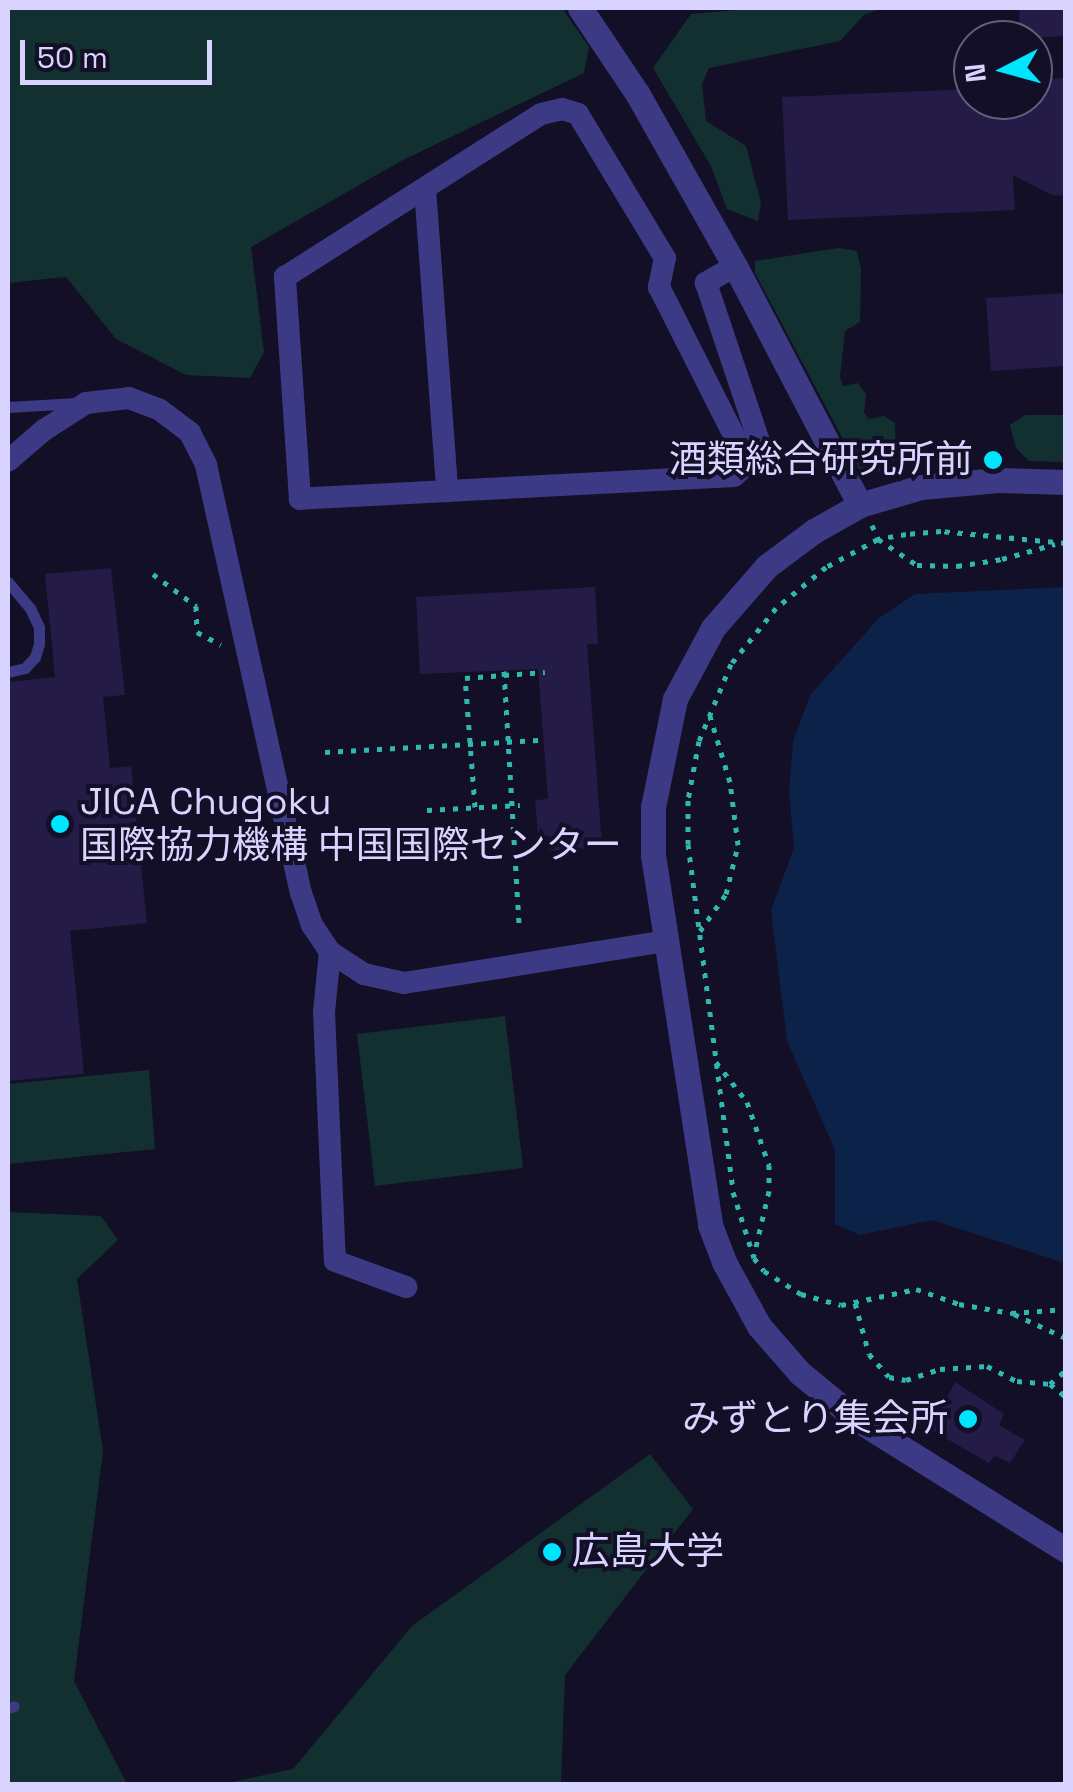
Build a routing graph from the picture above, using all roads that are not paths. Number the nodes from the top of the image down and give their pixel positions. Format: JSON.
{"nodes":[{"id":1,"x":580,"y":8,"type":"edge"},
{"id":2,"x":426,"y":188,"type":"junction"},
{"id":3,"x":735,"y":266,"type":"junction"},
{"id":4,"x":86,"y":403,"type":"junction"},
{"id":5,"x":8,"y":408,"type":"edge"},
{"id":6,"x":8,"y":462,"type":"edge"},
{"id":7,"x":748,"y":464,"type":"junction"},
{"id":8,"x":1066,"y":482,"type":"edge"},
{"id":9,"x":446,"y":491,"type":"junction"},
{"id":10,"x":866,"y":515,"type":"junction"},
{"id":11,"x":8,"y":582,"type":"edge"},
{"id":12,"x":8,"y":672,"type":"edge"},
{"id":13,"x":665,"y":941,"type":"junction"},
{"id":14,"x":330,"y":952,"type":"junction"},
{"id":15,"x":406,"y":1287,"type":"dead end"},
{"id":16,"x":1066,"y":1550,"type":"edge"}],
"edges":[{"from":1,"to":3,"type":"street"},
{"from":2,"to":7,"type":"street"},
{"from":2,"to":9,"type":"street"},
{"from":2,"to":9,"type":"street"},
{"from":3,"to":7,"type":"street"},
{"from":3,"to":10,"type":"street"},
{"from":4,"to":5,"type":"lane"},
{"from":4,"to":6,"type":"street"},
{"from":4,"to":14,"type":"street"},
{"from":7,"to":9,"type":"street"},
{"from":8,"to":10,"type":"street"},
{"from":10,"to":13,"type":"street"},
{"from":11,"to":12,"type":"lane"},
{"from":13,"to":14,"type":"street"},
{"from":13,"to":16,"type":"street"},
{"from":14,"to":15,"type":"street"}]}
